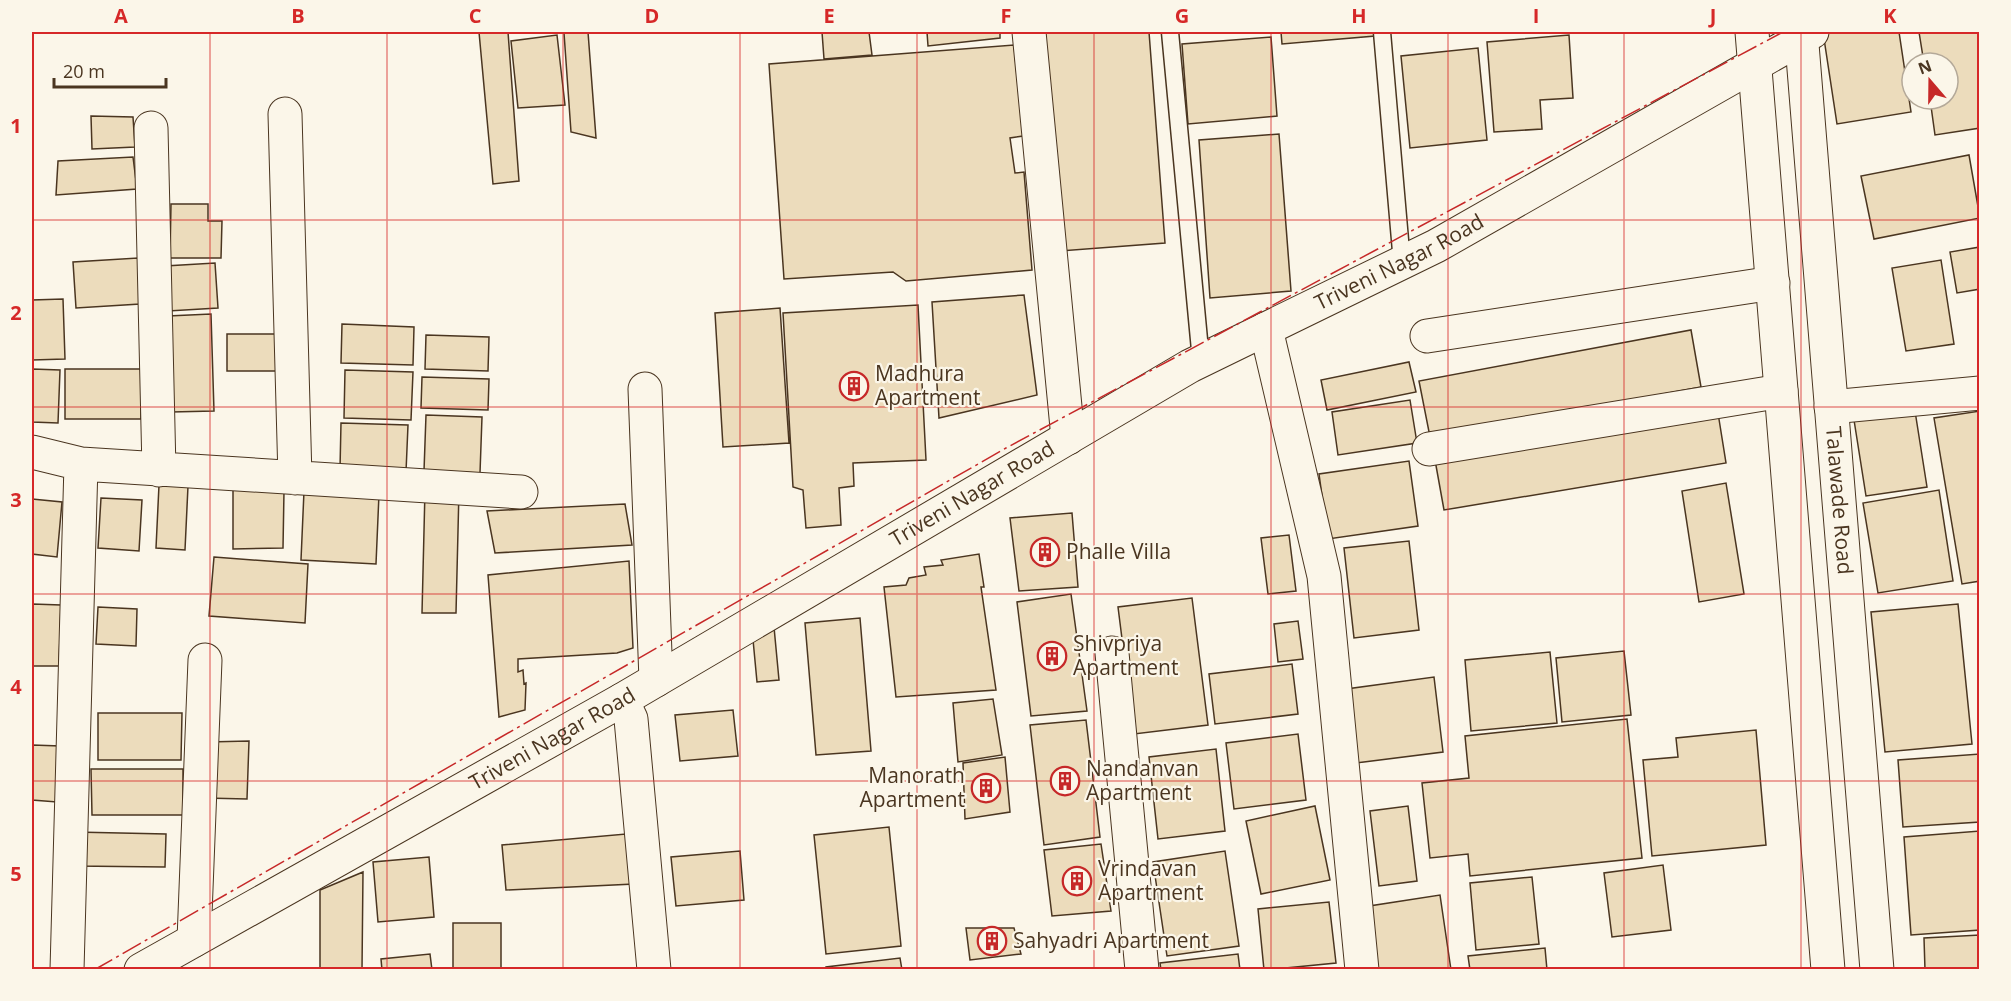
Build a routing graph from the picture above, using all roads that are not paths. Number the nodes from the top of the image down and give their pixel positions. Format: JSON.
{"nodes":[{"id":1,"x":1029,"y":32,"type":"edge"},
{"id":2,"x":1170,"y":32,"type":"edge"},
{"id":3,"x":1382,"y":32,"type":"edge"},
{"id":4,"x":1752,"y":32,"type":"edge"},
{"id":5,"x":1805,"y":34,"type":"edge"},
{"id":6,"x":1755,"y":65,"type":"junction"},
{"id":7,"x":285,"y":114,"type":"dead end"},
{"id":8,"x":151,"y":128,"type":"dead end"},
{"id":9,"x":1402,"y":262,"type":"junction"},
{"id":10,"x":1773,"y":283,"type":"junction"},
{"id":11,"x":1266,"y":329,"type":"junction"},
{"id":12,"x":1426,"y":336,"type":"dead end"},
{"id":13,"x":1201,"y":361,"type":"junction"},
{"id":14,"x":645,"y":389,"type":"dead end"},
{"id":15,"x":1781,"y":391,"type":"junction"},
{"id":16,"x":1980,"y":393,"type":"edge"},
{"id":17,"x":1831,"y":407,"type":"junction"},
{"id":18,"x":1068,"y":438,"type":"junction"},
{"id":19,"x":1429,"y":449,"type":"dead end"},
{"id":20,"x":32,"y":452,"type":"edge"},
{"id":21,"x":81,"y":464,"type":"junction"},
{"id":22,"x":159,"y":470,"type":"junction"},
{"id":23,"x":295,"y":478,"type":"junction"},
{"id":24,"x":521,"y":492,"type":"dead end"},
{"id":25,"x":1112,"y":654,"type":"dead end"},
{"id":26,"x":205,"y":660,"type":"dead end"},
{"id":27,"x":656,"y":680,"type":"junction"},
{"id":28,"x":622,"y":700,"type":"junction"},
{"id":29,"x":194,"y":940,"type":"junction"},
{"id":30,"x":67,"y":969,"type":"edge"},
{"id":31,"x":141,"y":969,"type":"edge"},
{"id":32,"x":654,"y":969,"type":"edge"},
{"id":33,"x":1142,"y":969,"type":"edge"},
{"id":34,"x":1362,"y":969,"type":"edge"},
{"id":35,"x":1828,"y":969,"type":"edge"},
{"id":36,"x":1877,"y":969,"type":"edge"}],
"edges":[{"from":1,"to":18,"type":"street"},
{"from":2,"to":13,"type":"lane"},
{"from":3,"to":9,"type":"lane"},
{"from":4,"to":6,"type":"street"},
{"from":5,"to":6,"type":"street","name":"Triveni Nagar Road"},
{"from":5,"to":17,"type":"street","name":"Talawade Road"},
{"from":6,"to":9,"type":"street","name":"Triveni Nagar Road"},
{"from":6,"to":10,"type":"street"},
{"from":7,"to":23,"type":"street"},
{"from":8,"to":22,"type":"street"},
{"from":9,"to":11,"type":"street","name":"Triveni Nagar Road"},
{"from":10,"to":12,"type":"street"},
{"from":10,"to":15,"type":"street"},
{"from":11,"to":13,"type":"street","name":"Triveni Nagar Road"},
{"from":11,"to":34,"type":"street"},
{"from":13,"to":18,"type":"street","name":"Triveni Nagar Road"},
{"from":14,"to":27,"type":"street"},
{"from":15,"to":19,"type":"street"},
{"from":15,"to":35,"type":"street"},
{"from":16,"to":17,"type":"street"},
{"from":17,"to":36,"type":"street","name":"Talawade Road"},
{"from":18,"to":27,"type":"street","name":"Triveni Nagar Road"},
{"from":20,"to":21,"type":"street"},
{"from":21,"to":22,"type":"street"},
{"from":21,"to":30,"type":"street"},
{"from":22,"to":23,"type":"street"},
{"from":23,"to":24,"type":"street"},
{"from":25,"to":33,"type":"street"},
{"from":26,"to":29,"type":"street"},
{"from":27,"to":28,"type":"street","name":"Triveni Nagar Road"},
{"from":28,"to":29,"type":"street","name":"Triveni Nagar Road"},
{"from":28,"to":32,"type":"street"},
{"from":29,"to":31,"type":"street","name":"Triveni Nagar Road"}]}
